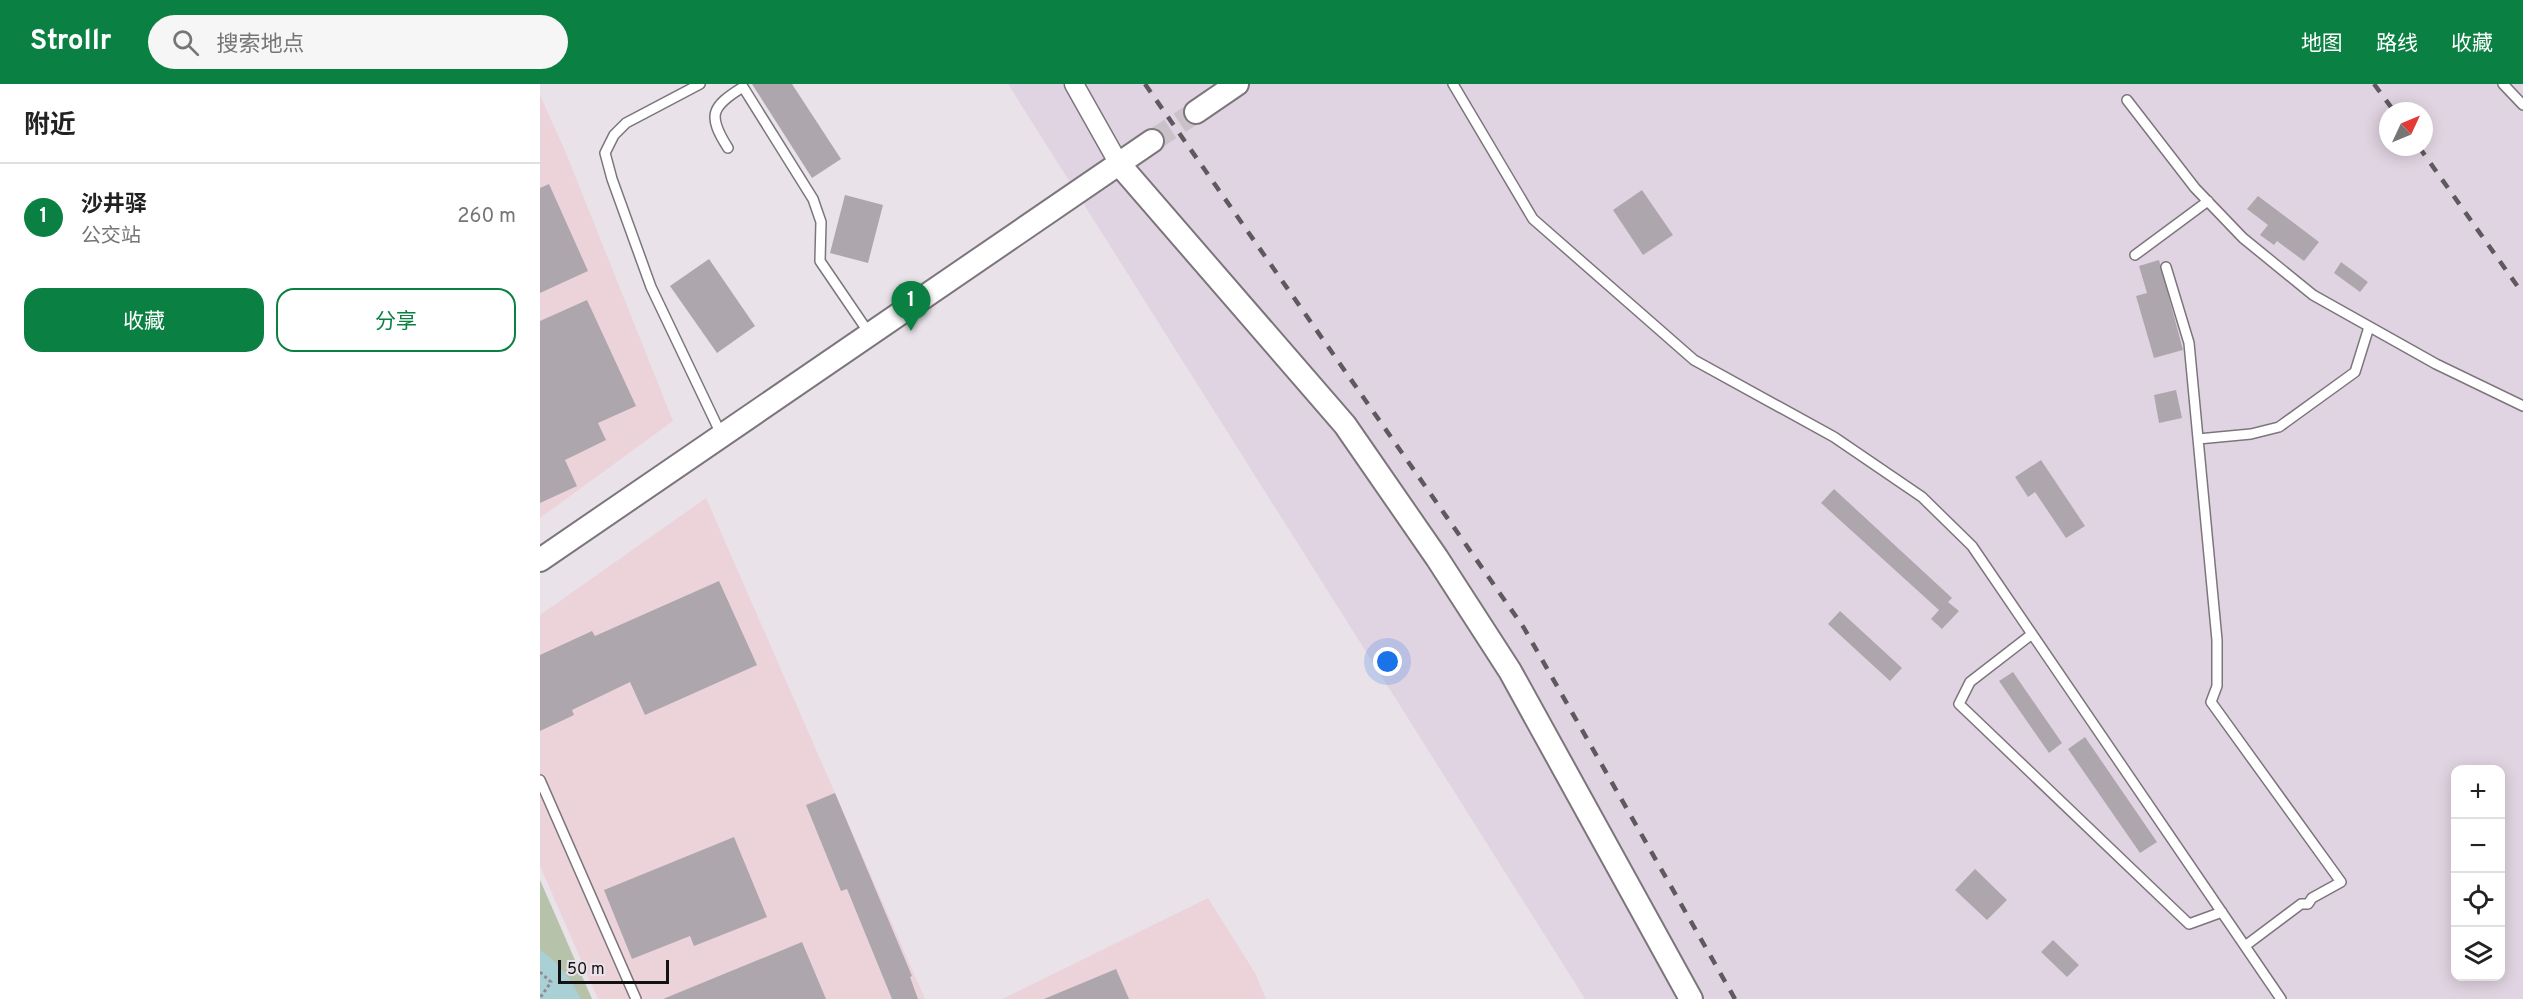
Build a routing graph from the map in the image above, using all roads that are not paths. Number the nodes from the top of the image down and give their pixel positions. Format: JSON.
{"nodes":[{"id":1,"x":700,"y":84,"type":"edge"},
{"id":2,"x":1074,"y":84,"type":"edge"},
{"id":3,"x":1237,"y":84,"type":"edge"},
{"id":4,"x":1453,"y":84,"type":"edge"},
{"id":5,"x":2503,"y":84,"type":"edge"},
{"id":6,"x":2127,"y":100,"type":"dead end"},
{"id":7,"x":2523,"y":105,"type":"edge"},
{"id":8,"x":1196,"y":112,"type":"tunnel mouth"},
{"id":9,"x":1152,"y":141,"type":"tunnel mouth"},
{"id":10,"x":728,"y":148,"type":"dead end"},
{"id":11,"x":1119,"y":164,"type":"junction"},
{"id":12,"x":2208,"y":201,"type":"junction"},
{"id":13,"x":2135,"y":255,"type":"dead end"},
{"id":14,"x":2166,"y":267,"type":"dead end"},
{"id":15,"x":2368,"y":327,"type":"junction"},
{"id":16,"x":869,"y":333,"type":"junction"},
{"id":17,"x":2523,"y":406,"type":"edge"},
{"id":18,"x":721,"y":434,"type":"junction"},
{"id":19,"x":2198,"y":439,"type":"junction"},
{"id":20,"x":540,"y":560,"type":"edge"},
{"id":21,"x":2032,"y":634,"type":"junction"},
{"id":22,"x":540,"y":780,"type":"edge"},
{"id":23,"x":2222,"y":912,"type":"junction"},
{"id":24,"x":2245,"y":946,"type":"junction"},
{"id":25,"x":636,"y":999,"type":"edge"},
{"id":26,"x":1691,"y":999,"type":"edge"},
{"id":27,"x":2281,"y":999,"type":"edge"}],
"edges":[{"from":1,"to":18,"type":"lane"},
{"from":2,"to":11,"type":"street"},
{"from":3,"to":8,"type":"street"},
{"from":4,"to":21,"type":"lane"},
{"from":5,"to":7,"type":"lane"},
{"from":6,"to":12,"type":"lane"},
{"from":9,"to":11,"type":"street"},
{"from":10,"to":16,"type":"lane"},
{"from":11,"to":16,"type":"street"},
{"from":11,"to":26,"type":"street"},
{"from":12,"to":13,"type":"lane"},
{"from":12,"to":15,"type":"lane"},
{"from":14,"to":19,"type":"lane"},
{"from":15,"to":17,"type":"lane"},
{"from":15,"to":19,"type":"lane"},
{"from":16,"to":18,"type":"street"},
{"from":18,"to":20,"type":"street"},
{"from":19,"to":24,"type":"lane"},
{"from":21,"to":23,"type":"lane"},
{"from":21,"to":23,"type":"lane"},
{"from":22,"to":25,"type":"lane"},
{"from":23,"to":24,"type":"lane"},
{"from":24,"to":27,"type":"lane"}]}
